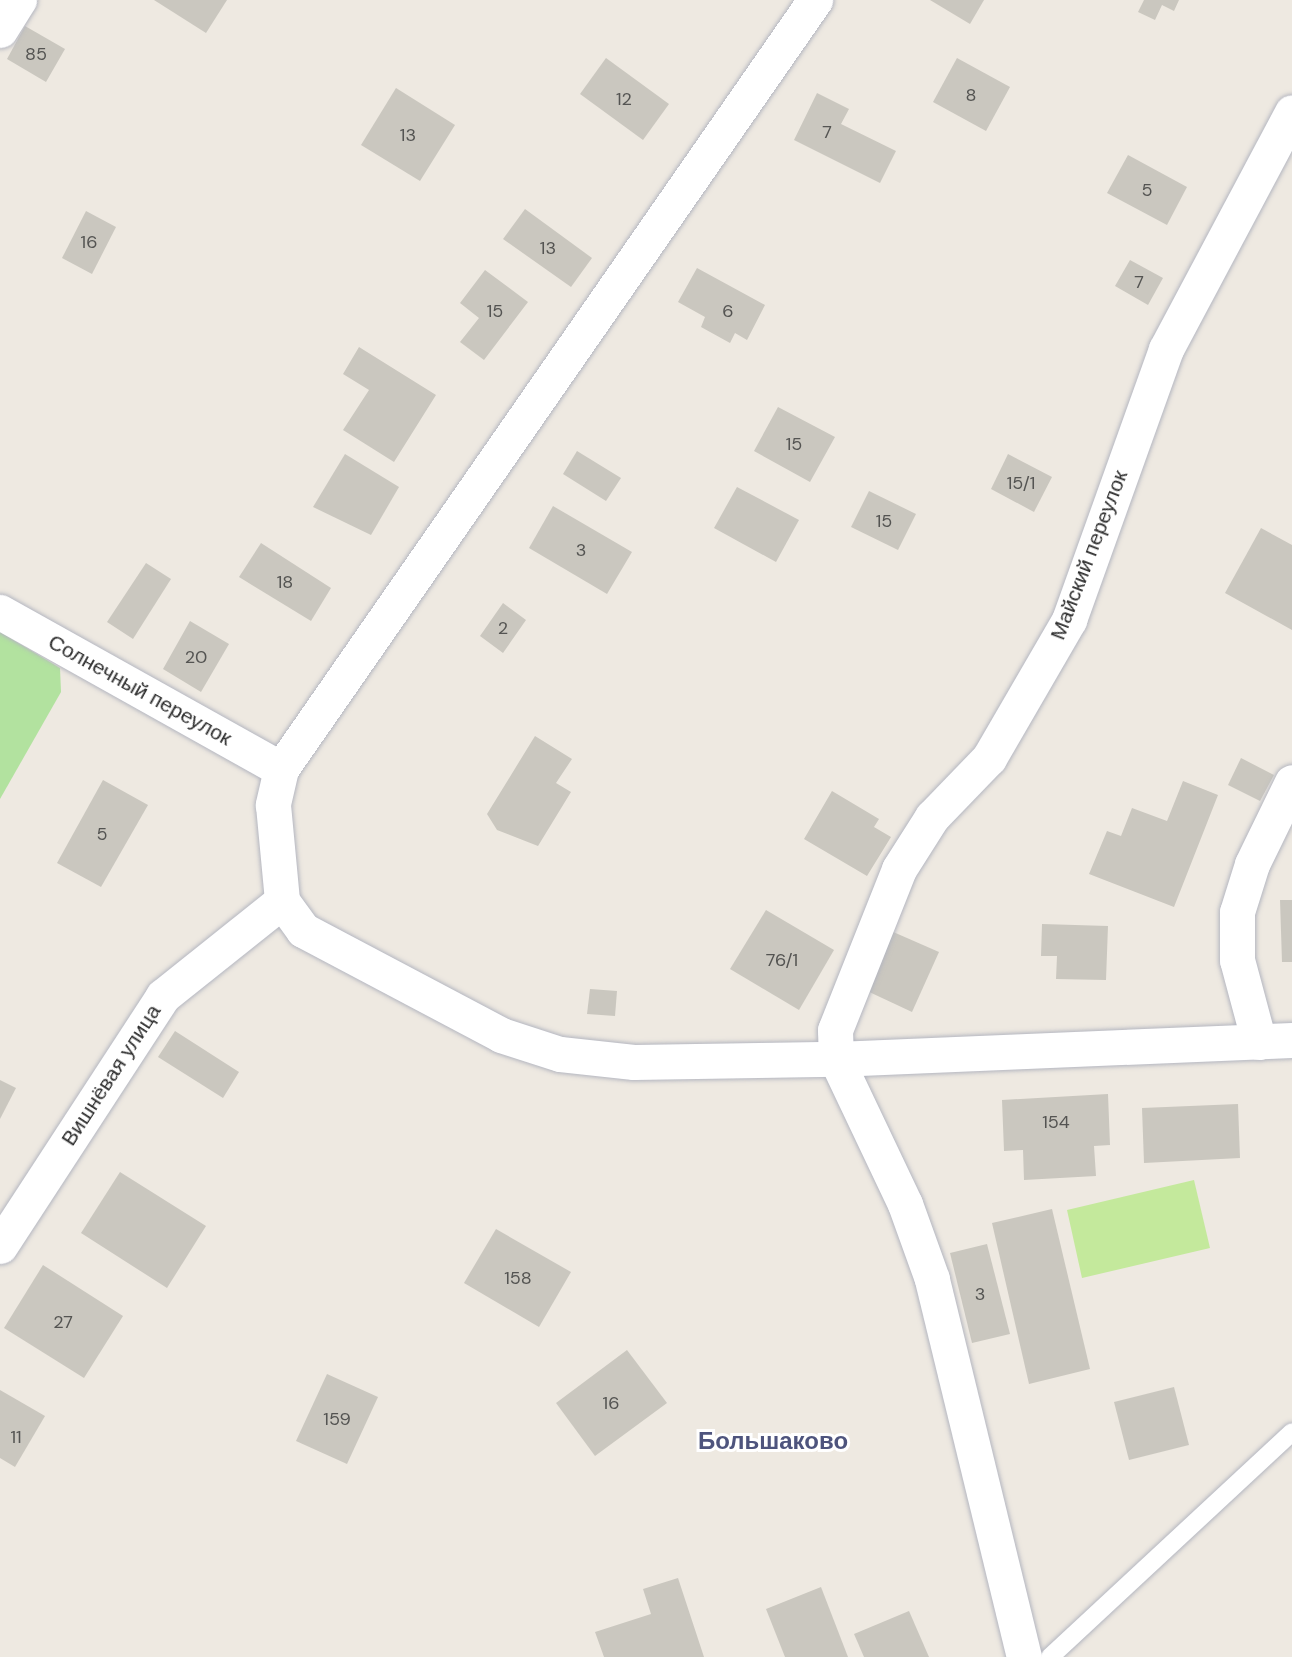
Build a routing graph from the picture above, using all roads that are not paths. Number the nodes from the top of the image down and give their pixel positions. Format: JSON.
{"nodes":[{"id":1,"x":19,"y":0,"type":"edge"},
{"id":2,"x":816,"y":0,"type":"edge"},
{"id":3,"x":0,"y":30,"type":"edge"},
{"id":4,"x":1292,"y":112,"type":"edge"},
{"id":5,"x":0,"y":612,"type":"edge"},
{"id":6,"x":281,"y":769,"type":"junction"},
{"id":7,"x":1292,"y":782,"type":"edge"},
{"id":8,"x":282,"y":901,"type":"junction"},
{"id":9,"x":1276,"y":1041,"type":"edge"},
{"id":10,"x":836,"y":1059,"type":"junction"},
{"id":11,"x":0,"y":1246,"type":"edge"},
{"id":12,"x":1292,"y":1432,"type":"edge"},
{"id":13,"x":1024,"y":1657,"type":"edge"},
{"id":14,"x":1050,"y":1657,"type":"edge"}],
"edges":[{"from":1,"to":3,"type":"street"},
{"from":2,"to":6,"type":"street"},
{"from":4,"to":10,"type":"street","name":"Майский переулок"},
{"from":5,"to":6,"type":"street","name":"Солнечный переулок"},
{"from":6,"to":8,"type":"street"},
{"from":7,"to":9,"type":"street"},
{"from":8,"to":10,"type":"street"},
{"from":8,"to":11,"type":"street","name":"Вишнёвая улица"},
{"from":9,"to":10,"type":"street"},
{"from":10,"to":13,"type":"street"},
{"from":12,"to":14,"type":"lane"}]}
